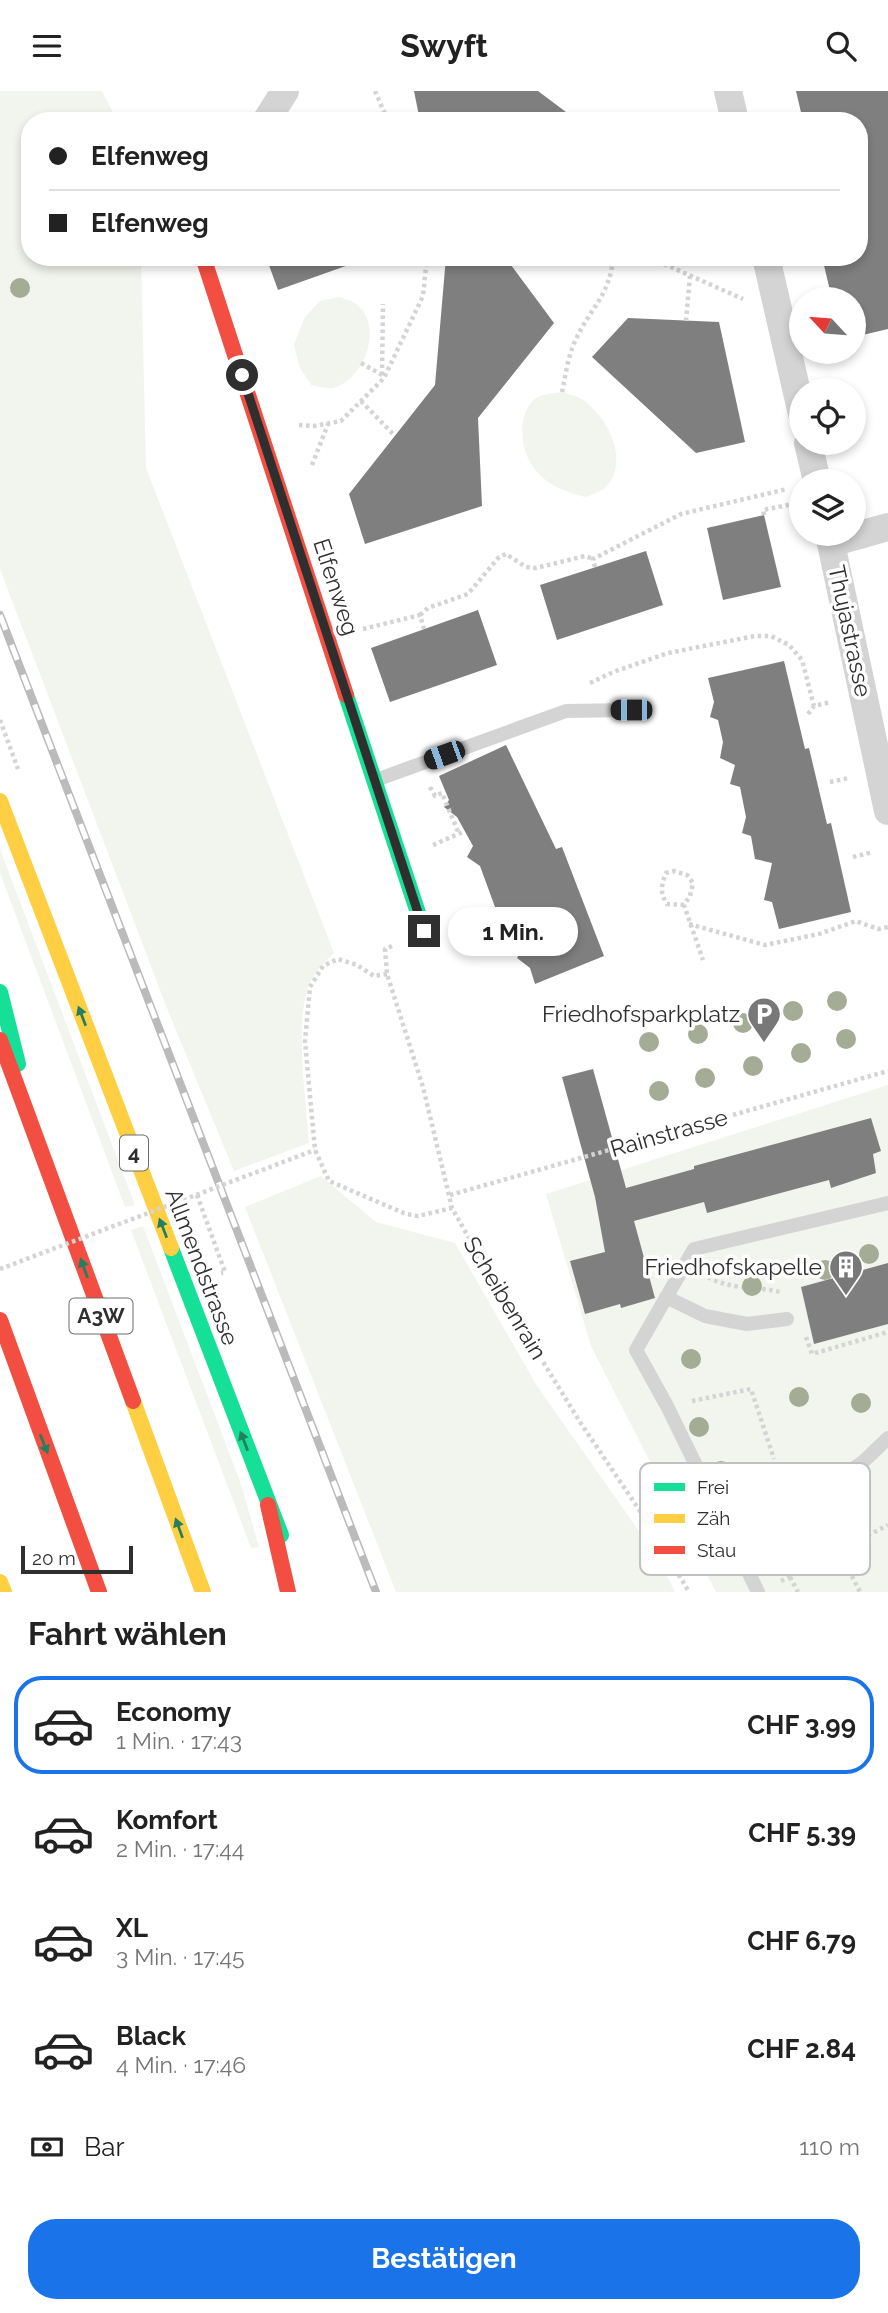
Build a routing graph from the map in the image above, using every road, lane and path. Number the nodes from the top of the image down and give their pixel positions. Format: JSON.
{"nodes":[{"id":1,"x":285,"y":91,"type":"edge"},
{"id":2,"x":375,"y":91,"type":"edge"},
{"id":3,"x":728,"y":91,"type":"edge"},
{"id":4,"x":272,"y":112,"type":"edge"},
{"id":5,"x":384,"y":112,"type":"edge"},
{"id":6,"x":732,"y":112,"type":"edge"},
{"id":7,"x":206,"y":266,"type":"edge"},
{"id":8,"x":426,"y":266,"type":"edge"},
{"id":9,"x":612,"y":266,"type":"edge"},
{"id":10,"x":668,"y":266,"type":"edge"},
{"id":11,"x":768,"y":266,"type":"edge"},
{"id":12,"x":690,"y":276,"type":"junction"},
{"id":13,"x":383,"y":304,"type":"dead end"},
{"id":14,"x":779,"y":316,"type":"junction"},
{"id":15,"x":686,"y":321,"type":"dead end"},
{"id":16,"x":362,"y":363,"type":"dead end"},
{"id":17,"x":384,"y":376,"type":"junction"},
{"id":18,"x":794,"y":378,"type":"edge"},
{"id":19,"x":562,"y":391,"type":"dead end"},
{"id":20,"x":361,"y":401,"type":"junction"},
{"id":21,"x":257,"y":422,"type":"junction"},
{"id":22,"x":395,"y":436,"type":"dead end"},
{"id":23,"x":789,"y":489,"type":"edge"},
{"id":24,"x":789,"y":505,"type":"edge"},
{"id":25,"x":764,"y":515,"type":"dead end"},
{"id":26,"x":888,"y":527,"type":"edge"},
{"id":27,"x":866,"y":531,"type":"edge"},
{"id":28,"x":832,"y":546,"type":"edge"},
{"id":29,"x":593,"y":559,"type":"junction"},
{"id":30,"x":595,"y":567,"type":"dead end"},
{"id":31,"x":420,"y":615,"type":"junction"},
{"id":32,"x":424,"y":629,"type":"dead end"},
{"id":33,"x":328,"y":638,"type":"junction"},
{"id":34,"x":613,"y":672,"type":"dead end"},
{"id":35,"x":839,"y":701,"type":"dead end"},
{"id":36,"x":814,"y":706,"type":"junction"},
{"id":37,"x":631,"y":710,"type":"dead end"},
{"id":38,"x":808,"y":714,"type":"dead end"},
{"id":39,"x":419,"y":764,"type":"junction"},
{"id":40,"x":856,"y":776,"type":"dead end"},
{"id":41,"x":374,"y":780,"type":"junction"},
{"id":42,"x":830,"y":782,"type":"dead end"},
{"id":43,"x":0,"y":801,"type":"edge"},
{"id":44,"x":888,"y":811,"type":"edge"},
{"id":45,"x":440,"y":842,"type":"dead end"},
{"id":46,"x":873,"y":852,"type":"dead end"},
{"id":47,"x":853,"y":857,"type":"dead end"},
{"id":48,"x":684,"y":905,"type":"junction"},
{"id":49,"x":689,"y":924,"type":"junction"},
{"id":50,"x":888,"y":927,"type":"edge"},
{"id":51,"x":424,"y":931,"type":"dead end"},
{"id":52,"x":703,"y":960,"type":"dead end"},
{"id":53,"x":0,"y":992,"type":"edge"},
{"id":54,"x":0,"y":1039,"type":"edge"},
{"id":55,"x":888,"y":1071,"type":"edge"},
{"id":56,"x":41,"y":1150,"type":"junction"},
{"id":57,"x":315,"y":1150,"type":"junction"},
{"id":58,"x":197,"y":1195,"type":"junction"},
{"id":59,"x":450,"y":1195,"type":"junction"},
{"id":60,"x":888,"y":1203,"type":"edge"},
{"id":61,"x":452,"y":1208,"type":"junction"},
{"id":62,"x":687,"y":1262,"type":"junction"},
{"id":63,"x":0,"y":1269,"type":"edge"},
{"id":64,"x":225,"y":1272,"type":"dead end"},
{"id":65,"x":784,"y":1293,"type":"dead end"},
{"id":66,"x":666,"y":1297,"type":"junction"},
{"id":67,"x":787,"y":1319,"type":"dead end"},
{"id":68,"x":0,"y":1320,"type":"edge"},
{"id":69,"x":803,"y":1326,"type":"dead end"},
{"id":70,"x":888,"y":1332,"type":"edge"},
{"id":71,"x":0,"y":1339,"type":"edge"},
{"id":72,"x":20,"y":1380,"type":"junction"},
{"id":73,"x":667,"y":1406,"type":"junction"},
{"id":74,"x":888,"y":1438,"type":"edge"},
{"id":75,"x":774,"y":1459,"type":"dead end"},
{"id":76,"x":694,"y":1463,"type":"edge"},
{"id":77,"x":861,"y":1463,"type":"edge"},
{"id":78,"x":268,"y":1505,"type":"junction"},
{"id":79,"x":640,"y":1511,"type":"edge"},
{"id":80,"x":888,"y":1525,"type":"edge"},
{"id":81,"x":870,"y":1535,"type":"edge"},
{"id":82,"x":679,"y":1575,"type":"edge"},
{"id":83,"x":794,"y":1575,"type":"edge"},
{"id":84,"x":851,"y":1575,"type":"edge"},
{"id":85,"x":790,"y":1577,"type":"junction"},
{"id":86,"x":0,"y":1582,"type":"edge"},
{"id":87,"x":765,"y":1589,"type":"edge"},
{"id":88,"x":4,"y":1592,"type":"edge"},
{"id":89,"x":99,"y":1592,"type":"edge"},
{"id":90,"x":203,"y":1592,"type":"edge"},
{"id":91,"x":288,"y":1592,"type":"edge"},
{"id":92,"x":304,"y":1592,"type":"edge"},
{"id":93,"x":689,"y":1592,"type":"edge"},
{"id":94,"x":798,"y":1592,"type":"edge"},
{"id":95,"x":860,"y":1592,"type":"edge"}],
"edges":[{"from":1,"to":4,"type":"street"},
{"from":2,"to":5,"type":"path"},
{"from":3,"to":6,"type":"street"},
{"from":7,"to":21,"type":"main road","name":"Elfenweg"},
{"from":8,"to":17,"type":"path"},
{"from":9,"to":19,"type":"path"},
{"from":10,"to":12,"type":"path"},
{"from":11,"to":14,"type":"street"},
{"from":12,"to":14,"type":"path"},
{"from":12,"to":15,"type":"path"},
{"from":13,"to":17,"type":"path"},
{"from":14,"to":18,"type":"street"},
{"from":16,"to":17,"type":"path"},
{"from":17,"to":20,"type":"path"},
{"from":20,"to":21,"type":"path"},
{"from":20,"to":22,"type":"path"},
{"from":21,"to":33,"type":"main road","name":"Elfenweg"},
{"from":23,"to":29,"type":"path"},
{"from":24,"to":25,"type":"path"},
{"from":26,"to":27,"type":"street"},
{"from":28,"to":44,"type":"street","name":"Thujastrasse"},
{"from":29,"to":30,"type":"path"},
{"from":29,"to":31,"type":"path"},
{"from":31,"to":32,"type":"path"},
{"from":31,"to":33,"type":"path"},
{"from":33,"to":41,"type":"main road","name":"Elfenweg"},
{"from":34,"to":36,"type":"path"},
{"from":35,"to":36,"type":"path"},
{"from":36,"to":38,"type":"path"},
{"from":37,"to":39,"type":"lane"},
{"from":39,"to":41,"type":"lane"},
{"from":39,"to":45,"type":"path"},
{"from":40,"to":42,"type":"path"},
{"from":41,"to":51,"type":"main road","name":"Elfenweg"},
{"from":78,"to":43,"type":"main road","name":"Allmendstrasse","number":"4","one_way":true},
{"from":46,"to":47,"type":"path"},
{"from":48,"to":48,"type":"path"},
{"from":48,"to":49,"type":"path"},
{"from":49,"to":50,"type":"path"},
{"from":49,"to":52,"type":"path"},
{"from":53,"to":56,"type":"main road"},
{"from":54,"to":56,"type":"main road","number":"A3W"},
{"from":55,"to":59,"type":"path","name":"Rainstrasse"},
{"from":90,"to":56,"type":"main road","number":"A3W","one_way":true},
{"from":57,"to":58,"type":"path","bridge":true},
{"from":57,"to":59,"type":"path","name":"Scheibenrain"},
{"from":57,"to":61,"type":"path"},
{"from":58,"to":63,"type":"path","bridge":true},
{"from":58,"to":64,"type":"path"},
{"from":59,"to":61,"type":"path","name":"Scheibenrain"},
{"from":60,"to":62,"type":"lane"},
{"from":61,"to":79,"type":"path","name":"Scheibenrain"},
{"from":62,"to":65,"type":"path"},
{"from":62,"to":66,"type":"lane"},
{"from":66,"to":67,"type":"lane"},
{"from":66,"to":73,"type":"lane"},
{"from":68,"to":72,"type":"main road"},
{"from":69,"to":70,"type":"path"},
{"from":71,"to":72,"type":"main road"},
{"from":72,"to":89,"type":"main road","one_way":true},
{"from":73,"to":75,"type":"path"},
{"from":73,"to":76,"type":"lane"},
{"from":74,"to":77,"type":"lane"},
{"from":78,"to":91,"type":"main road"},
{"from":78,"to":92,"type":"main road","name":"Allmendstrasse","number":"4"},
{"from":80,"to":81,"type":"path"},
{"from":82,"to":93,"type":"path","name":"Scheibenrain"},
{"from":83,"to":85,"type":"path"},
{"from":84,"to":95,"type":"path"},
{"from":85,"to":87,"type":"path"},
{"from":85,"to":94,"type":"path"},
{"from":86,"to":88,"type":"main road"}]}
